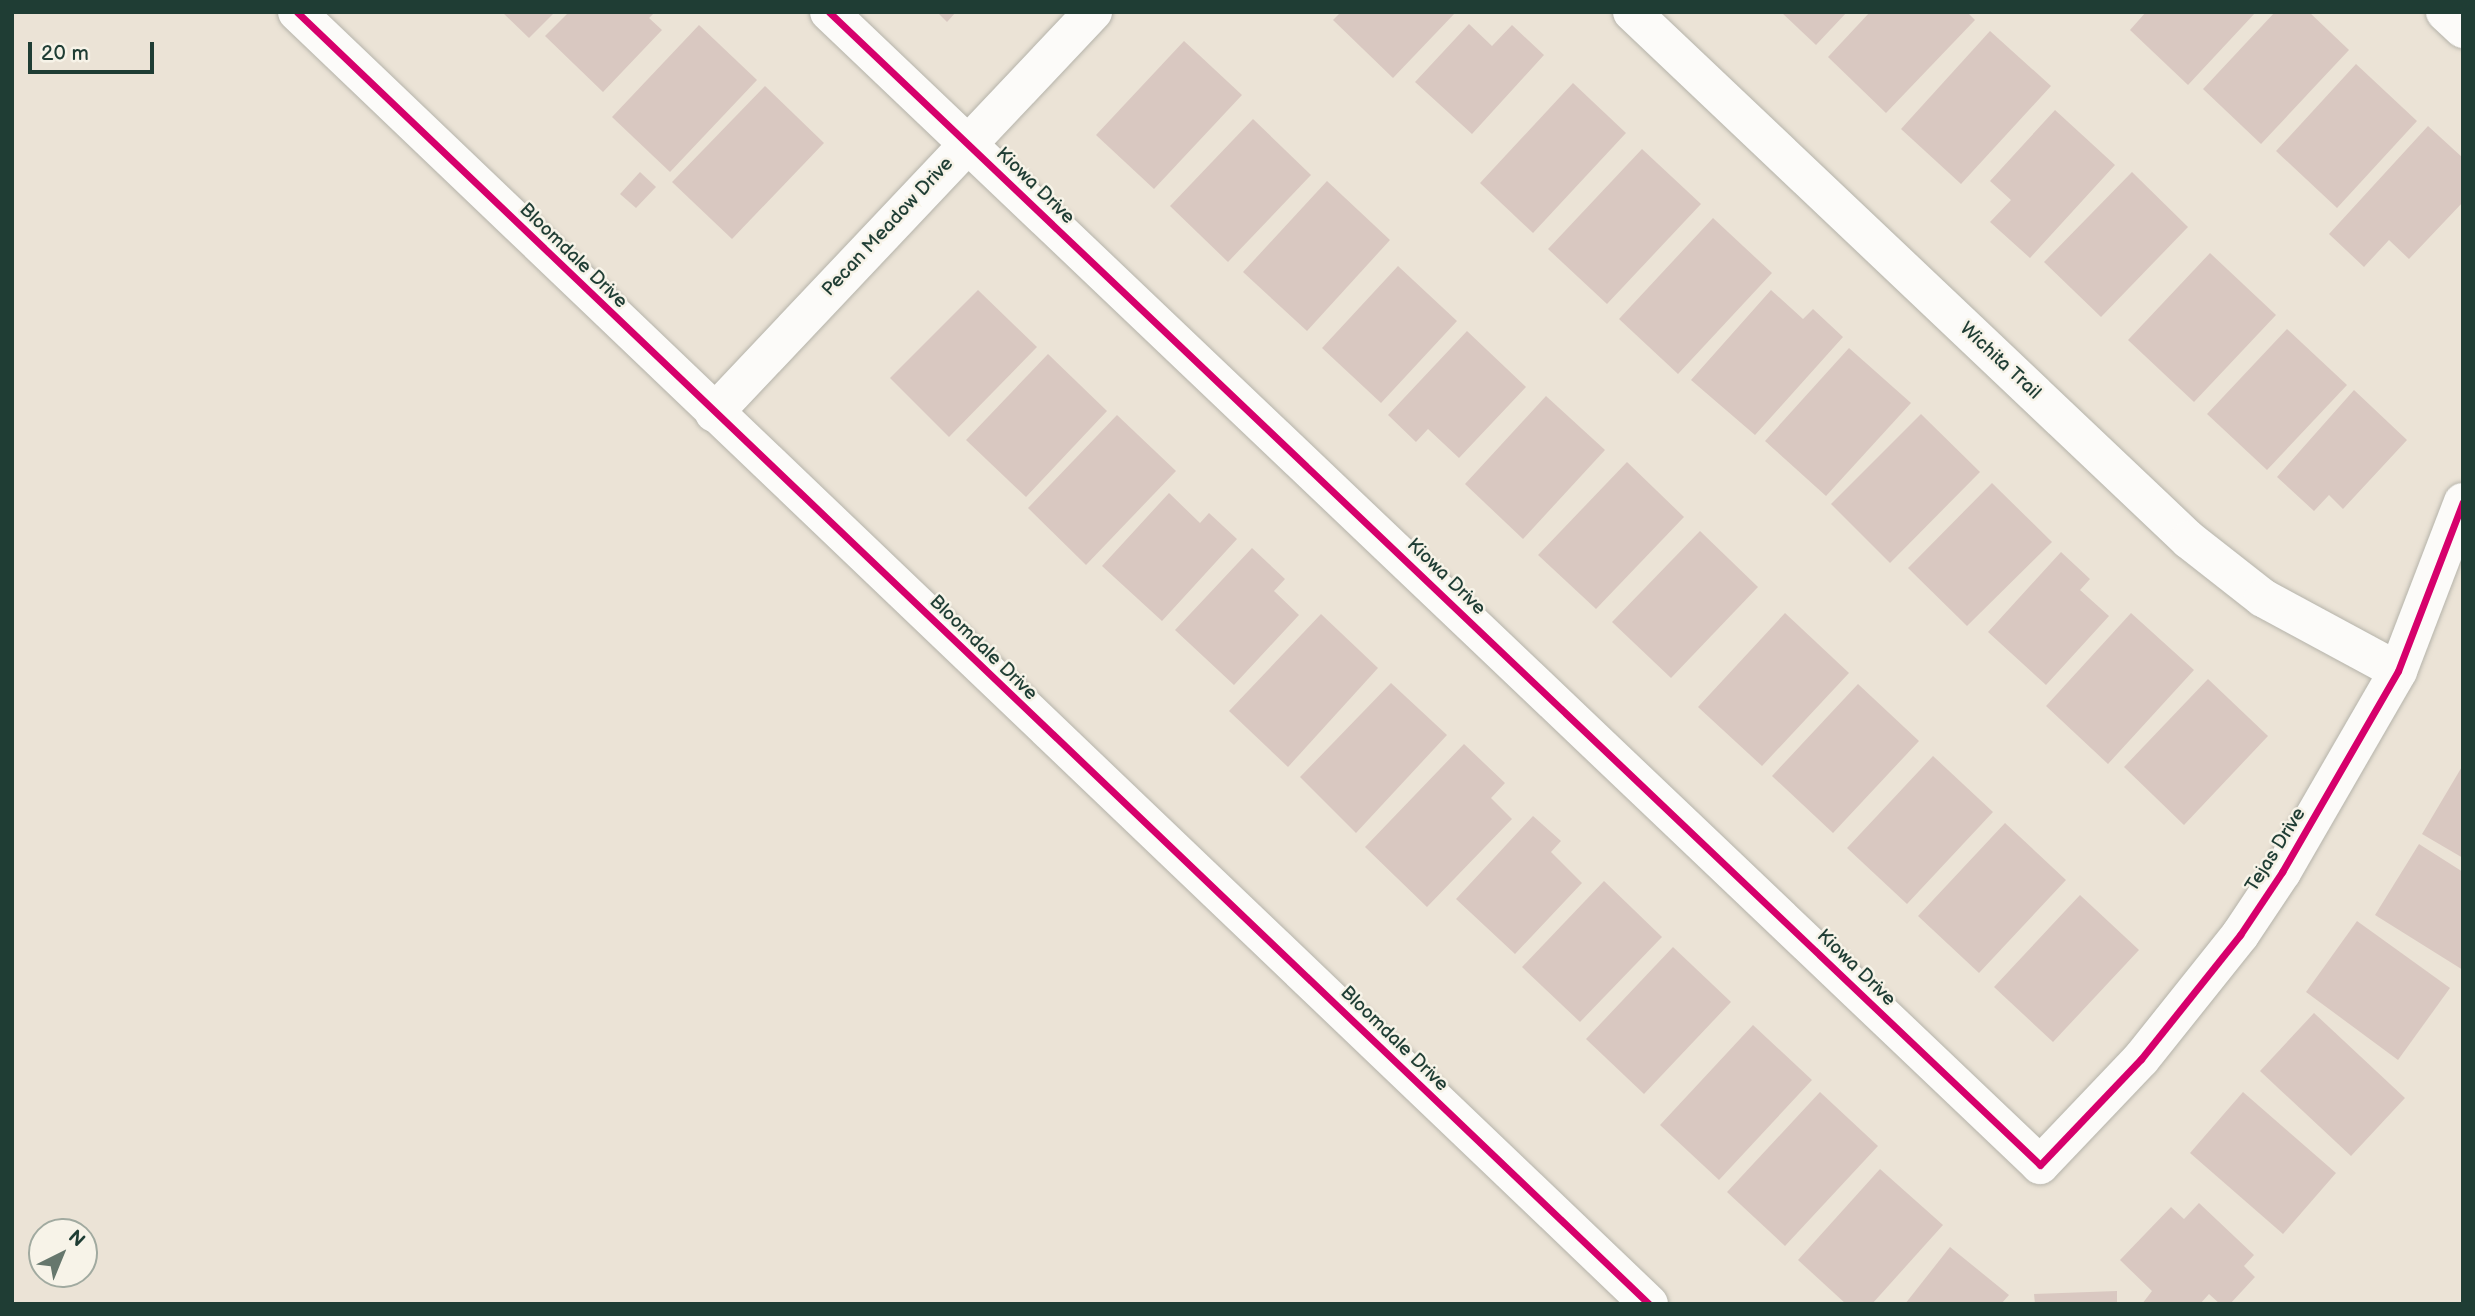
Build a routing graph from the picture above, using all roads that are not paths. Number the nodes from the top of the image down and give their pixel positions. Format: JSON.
{"nodes":[{"id":1,"x":297,"y":12,"type":"edge"},
{"id":2,"x":829,"y":12,"type":"edge"},
{"id":3,"x":1093,"y":12,"type":"edge"},
{"id":4,"x":1632,"y":12,"type":"edge"},
{"id":5,"x":2445,"y":12,"type":"edge"},
{"id":6,"x":2463,"y":29,"type":"edge"},
{"id":7,"x":967,"y":142,"type":"junction"},
{"id":8,"x":714,"y":413,"type":"junction"},
{"id":9,"x":2463,"y":502,"type":"edge"},
{"id":10,"x":2398,"y":671,"type":"junction"},
{"id":11,"x":2040,"y":1165,"type":"joint"},
{"id":12,"x":1649,"y":1304,"type":"edge"}],
"edges":[{"from":1,"to":8,"type":"street","name":"Bloomdale Drive"},
{"from":2,"to":7,"type":"street","name":"Kiowa Drive"},
{"from":3,"to":7,"type":"street","name":"Pecan Meadow Drive"},
{"from":4,"to":10,"type":"street","name":"Wichita Trail"},
{"from":5,"to":6,"type":"street"},
{"from":7,"to":8,"type":"street","name":"Pecan Meadow Drive"},
{"from":7,"to":11,"type":"street","name":"Kiowa Drive"},
{"from":8,"to":12,"type":"street","name":"Bloomdale Drive"},
{"from":9,"to":10,"type":"street","name":"Tejas Drive"},
{"from":10,"to":11,"type":"street","name":"Tejas Drive"}]}
